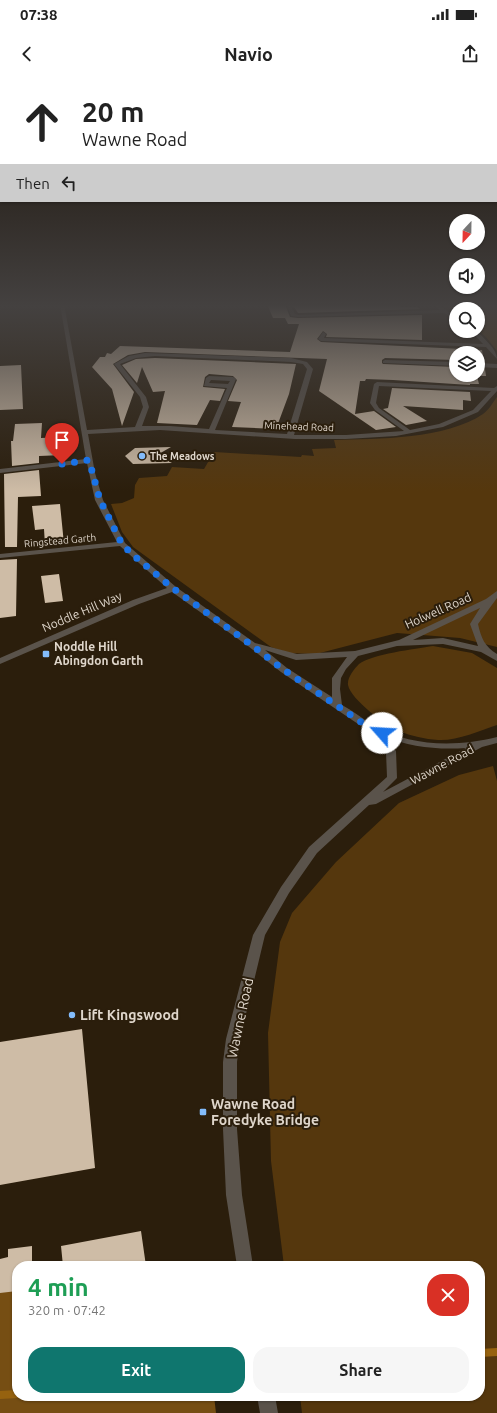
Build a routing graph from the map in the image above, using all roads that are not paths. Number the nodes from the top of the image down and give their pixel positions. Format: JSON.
{"nodes":[{"id":1,"x":73,"y":366,"type":"edge"},
{"id":2,"x":119,"y":366,"type":"edge"},
{"id":3,"x":308,"y":366,"type":"edge"},
{"id":4,"x":230,"y":386,"type":"dead end"},
{"id":5,"x":497,"y":389,"type":"edge"},
{"id":6,"x":138,"y":428,"type":"junction"},
{"id":7,"x":211,"y":431,"type":"junction"},
{"id":8,"x":86,"y":432,"type":"junction"},
{"id":9,"x":409,"y":432,"type":"junction"},
{"id":10,"x":290,"y":436,"type":"junction"},
{"id":11,"x":89,"y":460,"type":"junction"},
{"id":12,"x":0,"y":471,"type":"edge"},
{"id":13,"x":122,"y":544,"type":"junction"},
{"id":14,"x":0,"y":556,"type":"edge"},
{"id":15,"x":174,"y":589,"type":"junction"},
{"id":16,"x":497,"y":593,"type":"edge"},
{"id":17,"x":489,"y":601,"type":"junction"},
{"id":18,"x":397,"y":643,"type":"junction"},
{"id":19,"x":250,"y":644,"type":"junction"},
{"id":20,"x":484,"y":650,"type":"junction"},
{"id":21,"x":355,"y":654,"type":"junction"},
{"id":22,"x":497,"y":658,"type":"edge"},
{"id":23,"x":0,"y":661,"type":"edge"},
{"id":24,"x":338,"y":707,"type":"junction"},
{"id":25,"x":370,"y":728,"type":"junction"},
{"id":26,"x":497,"y":740,"type":"edge"},
{"id":27,"x":482,"y":744,"type":"junction"},
{"id":28,"x":360,"y":808,"type":"junction"},
{"id":29,"x":244,"y":1261,"type":"edge"},
{"id":30,"x":267,"y":1401,"type":"edge"},
{"id":31,"x":269,"y":1413,"type":"edge"}],
"edges":[{"from":1,"to":8,"type":"street"},
{"from":2,"to":6,"type":"street"},
{"from":3,"to":10,"type":"street"},
{"from":4,"to":7,"type":"street"},
{"from":5,"to":9,"type":"street","name":"Minehead Road"},
{"from":5,"to":9,"type":"street"},
{"from":6,"to":7,"type":"street","name":"Minehead Road"},
{"from":6,"to":8,"type":"street","name":"Minehead Road"},
{"from":7,"to":10,"type":"street","name":"Minehead Road"},
{"from":8,"to":11,"type":"street"},
{"from":9,"to":10,"type":"street","name":"Minehead Road"},
{"from":11,"to":12,"type":"street"},
{"from":11,"to":13,"type":"street"},
{"from":13,"to":14,"type":"street","name":"Ringstead Garth"},
{"from":13,"to":15,"type":"street"},
{"from":15,"to":19,"type":"street"},
{"from":15,"to":23,"type":"street","name":"Noddle Hill Way"},
{"from":16,"to":17,"type":"street","name":"Holwell Road"},
{"from":17,"to":18,"type":"street","name":"Holwell Road"},
{"from":17,"to":20,"type":"street","name":"Holwell Road"},
{"from":18,"to":20,"type":"street"},
{"from":18,"to":21,"type":"street"},
{"from":19,"to":21,"type":"street"},
{"from":19,"to":24,"type":"street"},
{"from":20,"to":22,"type":"street"},
{"from":21,"to":24,"type":"street"},
{"from":24,"to":25,"type":"street"},
{"from":25,"to":27,"type":"street"},
{"from":25,"to":28,"type":"street","name":"Wawne Road"},
{"from":26,"to":27,"type":"street"},
{"from":27,"to":28,"type":"street","name":"Wawne Road"},
{"from":28,"to":29,"type":"street","name":"Wawne Road"},
{"from":30,"to":31,"type":"street"}]}
